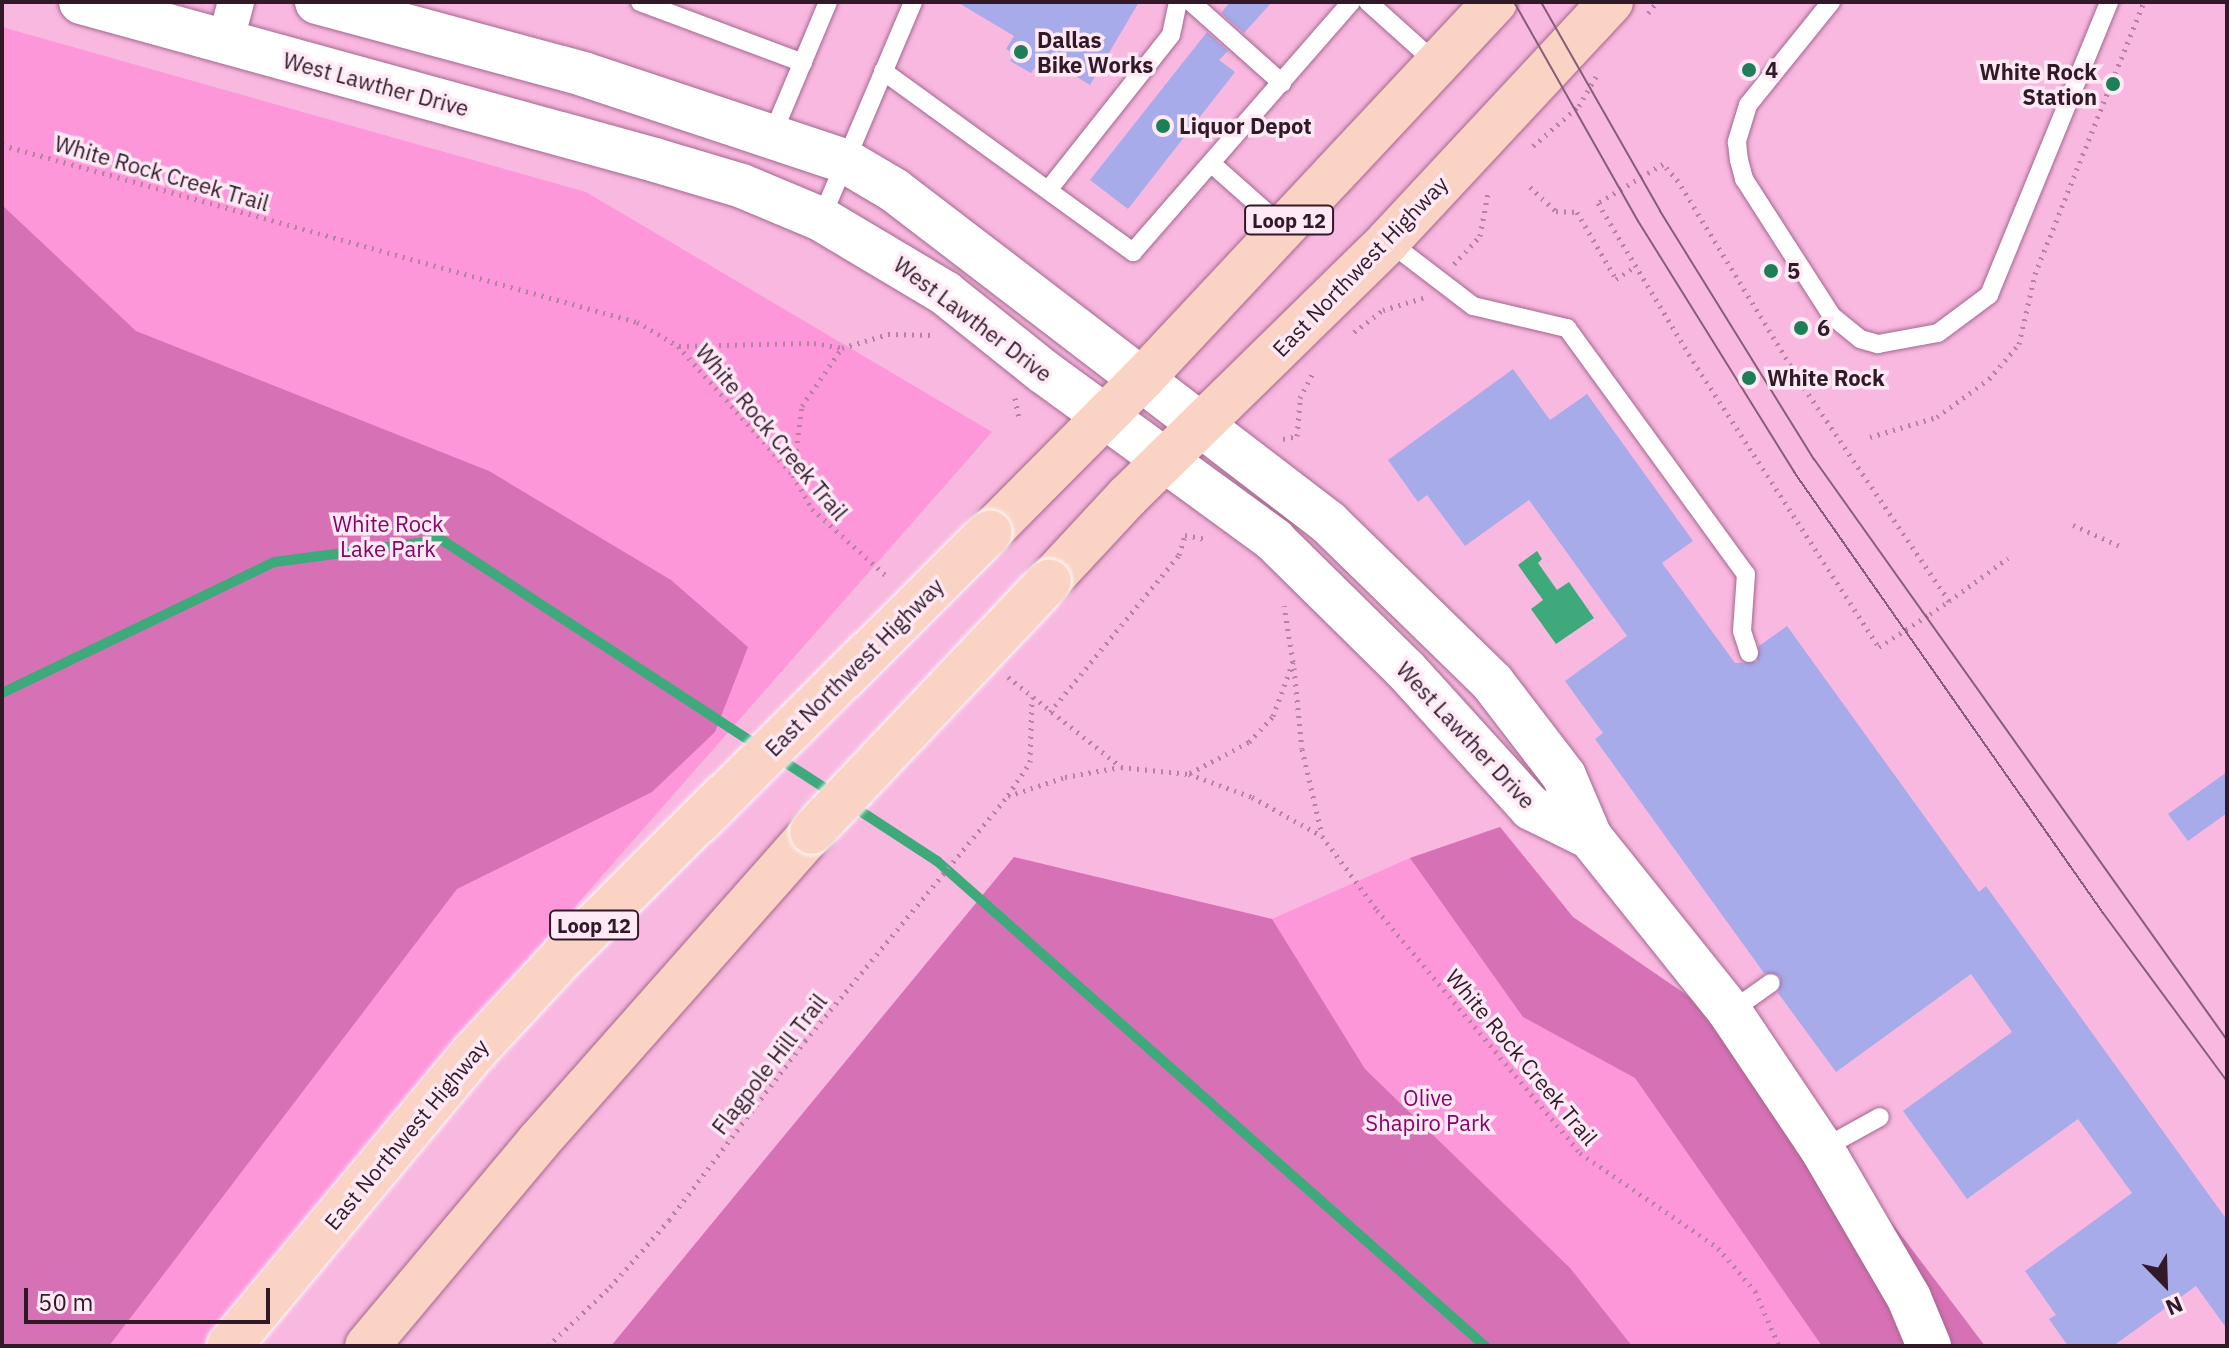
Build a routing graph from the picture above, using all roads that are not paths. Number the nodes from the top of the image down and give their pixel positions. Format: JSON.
{"nodes":[{"id":1,"x":81,"y":2,"type":"edge"},
{"id":2,"x":236,"y":2,"type":"edge"},
{"id":3,"x":317,"y":2,"type":"edge"},
{"id":4,"x":640,"y":2,"type":"edge"},
{"id":5,"x":828,"y":2,"type":"edge"},
{"id":6,"x":913,"y":2,"type":"edge"},
{"id":7,"x":1178,"y":2,"type":"edge"},
{"id":8,"x":1191,"y":2,"type":"edge"},
{"id":9,"x":1351,"y":2,"type":"edge"},
{"id":10,"x":1368,"y":2,"type":"edge"},
{"id":11,"x":1495,"y":2,"type":"edge"},
{"id":12,"x":1831,"y":2,"type":"edge"},
{"id":13,"x":2109,"y":2,"type":"edge"},
{"id":14,"x":1625,"y":13,"type":"edge"},
{"id":15,"x":179,"y":16,"type":"edge"},
{"id":16,"x":225,"y":43,"type":"junction"},
{"id":17,"x":803,"y":63,"type":"junction"},
{"id":18,"x":1437,"y":64,"type":"junction"},
{"id":19,"x":883,"y":71,"type":"junction"},
{"id":20,"x":1282,"y":83,"type":"junction"},
{"id":21,"x":773,"y":133,"type":"junction"},
{"id":22,"x":845,"y":161,"type":"junction"},
{"id":23,"x":1212,"y":164,"type":"junction"},
{"id":24,"x":1049,"y":189,"type":"junction"},
{"id":25,"x":821,"y":219,"type":"junction"},
{"id":26,"x":1283,"y":227,"type":"junction"},
{"id":27,"x":1388,"y":241,"type":"junction"},
{"id":28,"x":1143,"y":378,"type":"junction"},
{"id":29,"x":1104,"y":417,"type":"junction"},
{"id":30,"x":1205,"y":424,"type":"junction"},
{"id":31,"x":1165,"y":460,"type":"junction"},
{"id":32,"x":1749,"y":653,"type":"dead end"},
{"id":33,"x":1492,"y":682,"type":"junction"},
{"id":34,"x":1451,"y":718,"type":"junction"},
{"id":35,"x":1590,"y":837,"type":"junction"},
{"id":36,"x":1771,"y":983,"type":"dead end"},
{"id":37,"x":1730,"y":1012,"type":"junction"},
{"id":38,"x":1880,"y":1117,"type":"dead end"},
{"id":39,"x":1822,"y":1149,"type":"junction"},
{"id":40,"x":229,"y":1346,"type":"edge"},
{"id":41,"x":367,"y":1346,"type":"edge"},
{"id":42,"x":1929,"y":1346,"type":"edge"}],
"edges":[{"from":1,"to":15,"type":"street","name":"West Lawther Drive"},
{"from":2,"to":16,"type":"street"},
{"from":3,"to":21,"type":"street","name":"West Lawther Drive"},
{"from":4,"to":17,"type":"lane"},
{"from":5,"to":17,"type":"lane"},
{"from":6,"to":19,"type":"lane"},
{"from":7,"to":24,"type":"lane"},
{"from":8,"to":20,"type":"lane"},
{"from":9,"to":20,"type":"lane"},
{"from":10,"to":18,"type":"lane"},
{"from":11,"to":18,"type":"main road","name":"East Northwest Highway","number":"Loop 12"},
{"from":12,"to":13,"type":"lane"},
{"from":14,"to":27,"type":"main road","name":"East Northwest Highway"},
{"from":15,"to":16,"type":"street","name":"West Lawther Drive"},
{"from":16,"to":25,"type":"street","name":"West Lawther Drive"},
{"from":17,"to":21,"type":"lane"},
{"from":18,"to":26,"type":"main road","name":"East Northwest Highway","number":"Loop 12"},
{"from":19,"to":22,"type":"lane"},
{"from":19,"to":24,"type":"lane"},
{"from":20,"to":23,"type":"lane"},
{"from":21,"to":22,"type":"street","name":"West Lawther Drive"},
{"from":22,"to":25,"type":"lane"},
{"from":22,"to":28,"type":"street","name":"West Lawther Drive"},
{"from":23,"to":24,"type":"lane"},
{"from":23,"to":26,"type":"lane"},
{"from":25,"to":29,"type":"street","name":"West Lawther Drive"},
{"from":26,"to":28,"type":"main road","name":"East Northwest Highway","number":"Loop 12"},
{"from":27,"to":30,"type":"main road","name":"East Northwest Highway"},
{"from":27,"to":32,"type":"lane"},
{"from":28,"to":29,"type":"main road","name":"East Northwest Highway","number":"Loop 12"},
{"from":28,"to":30,"type":"street","name":"West Lawther Drive"},
{"from":29,"to":31,"type":"street","name":"West Lawther Drive"},
{"from":29,"to":40,"type":"main road","name":"East Northwest Highway","number":"Loop 12","bridge":true},
{"from":30,"to":31,"type":"main road","name":"East Northwest Highway"},
{"from":30,"to":33,"type":"street","name":"West Lawther Drive"},
{"from":31,"to":34,"type":"street","name":"West Lawther Drive"},
{"from":31,"to":41,"type":"main road","name":"East Northwest Highway","bridge":true},
{"from":33,"to":34,"type":"street"},
{"from":33,"to":35,"type":"street","name":"West Lawther Drive"},
{"from":34,"to":35,"type":"street","name":"West Lawther Drive"},
{"from":35,"to":37,"type":"street","name":"West Lawther Drive"},
{"from":36,"to":37,"type":"lane"},
{"from":37,"to":39,"type":"street","name":"West Lawther Drive"},
{"from":38,"to":39,"type":"lane"},
{"from":39,"to":42,"type":"street","name":"West Lawther Drive"}]}
